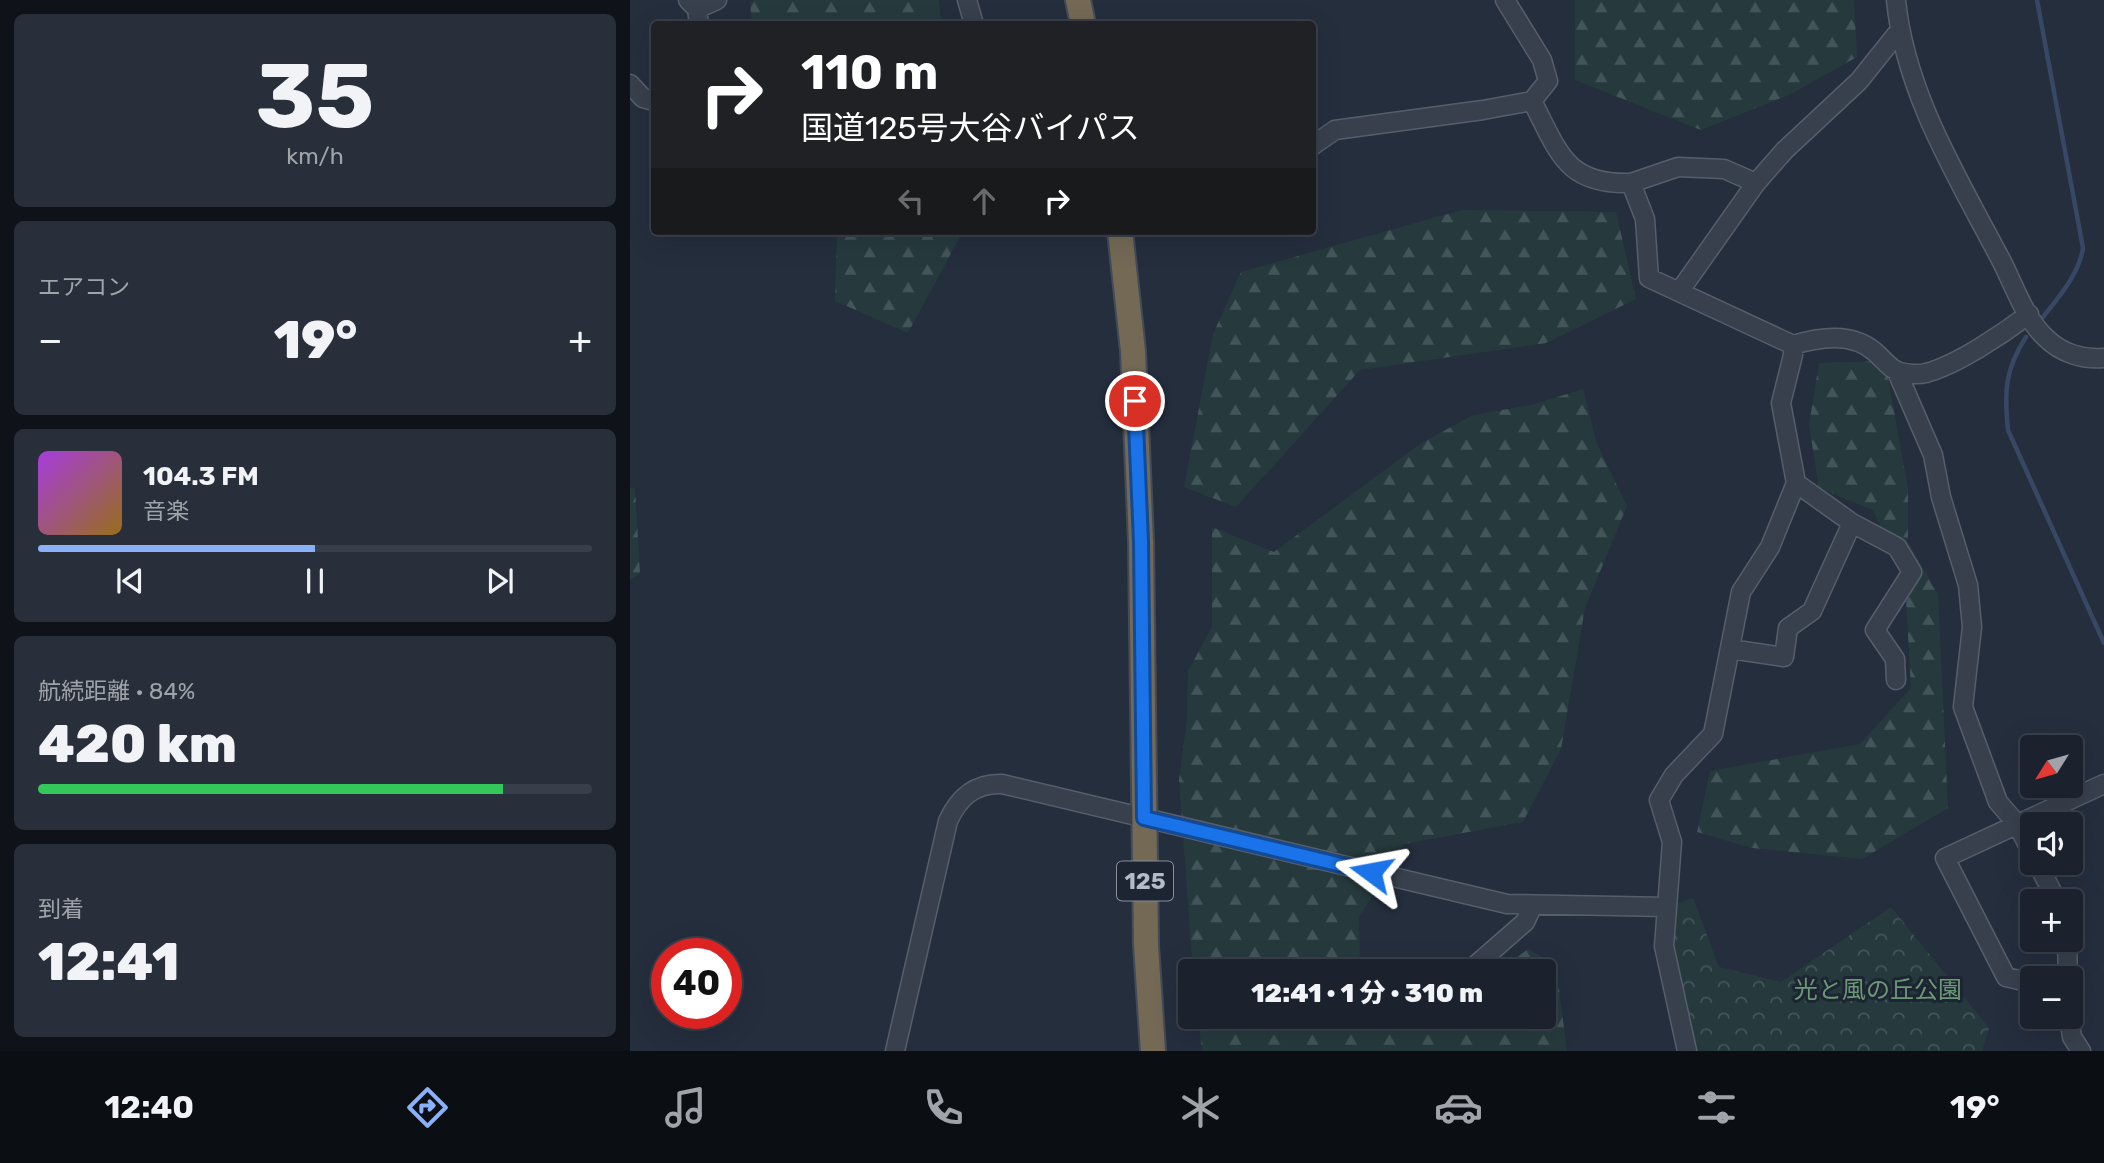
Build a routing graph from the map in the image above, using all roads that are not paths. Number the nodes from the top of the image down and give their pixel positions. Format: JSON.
{"nodes":[{"id":1,"x":717,"y":0,"type":"edge"},
{"id":2,"x":967,"y":0,"type":"edge"},
{"id":3,"x":1078,"y":0,"type":"edge"},
{"id":4,"x":1505,"y":0,"type":"edge"},
{"id":5,"x":1896,"y":0,"type":"edge"},
{"id":6,"x":695,"y":11,"type":"edge"},
{"id":7,"x":973,"y":21,"type":"edge"},
{"id":8,"x":1082,"y":21,"type":"edge"},
{"id":9,"x":1899,"y":31,"type":"junction"},
{"id":10,"x":630,"y":84,"type":"edge"},
{"id":11,"x":651,"y":100,"type":"edge"},
{"id":12,"x":1532,"y":101,"type":"junction"},
{"id":13,"x":1316,"y":143,"type":"edge"},
{"id":14,"x":1631,"y":183,"type":"junction"},
{"id":15,"x":1756,"y":183,"type":"junction"},
{"id":16,"x":1120,"y":235,"type":"edge"},
{"id":17,"x":1679,"y":292,"type":"junction"},
{"id":18,"x":2029,"y":314,"type":"junction"},
{"id":19,"x":1793,"y":345,"type":"junction"},
{"id":20,"x":2104,"y":358,"type":"edge"},
{"id":21,"x":1897,"y":372,"type":"junction"},
{"id":22,"x":1796,"y":483,"type":"junction"},
{"id":23,"x":1852,"y":523,"type":"junction"},
{"id":24,"x":1730,"y":649,"type":"junction"},
{"id":25,"x":1896,"y":680,"type":"dead end"},
{"id":26,"x":2104,"y":784,"type":"edge"},
{"id":27,"x":1144,"y":818,"type":"junction"},
{"id":28,"x":2017,"y":824,"type":"junction"},
{"id":29,"x":2020,"y":830,"type":"edge"},
{"id":30,"x":1533,"y":905,"type":"junction"},
{"id":31,"x":1667,"y":907,"type":"junction"},
{"id":32,"x":1483,"y":959,"type":"edge"},
{"id":33,"x":2020,"y":980,"type":"edge"},
{"id":34,"x":2071,"y":1029,"type":"edge"},
{"id":35,"x":895,"y":1051,"type":"edge"},
{"id":36,"x":1153,"y":1051,"type":"edge"},
{"id":37,"x":1687,"y":1051,"type":"edge"},
{"id":38,"x":2081,"y":1051,"type":"edge"}],
"edges":[{"from":1,"to":6,"type":"street"},
{"from":2,"to":7,"type":"street"},
{"from":3,"to":8,"type":"highway"},
{"from":4,"to":12,"type":"street"},
{"from":5,"to":9,"type":"street"},
{"from":9,"to":15,"type":"street"},
{"from":9,"to":18,"type":"street"},
{"from":10,"to":11,"type":"street"},
{"from":12,"to":13,"type":"street"},
{"from":12,"to":14,"type":"street"},
{"from":14,"to":15,"type":"street"},
{"from":14,"to":17,"type":"street"},
{"from":15,"to":17,"type":"street"},
{"from":16,"to":27,"type":"highway","number":"125"},
{"from":17,"to":19,"type":"street"},
{"from":18,"to":20,"type":"street"},
{"from":18,"to":21,"type":"street"},
{"from":19,"to":21,"type":"street"},
{"from":19,"to":22,"type":"street"},
{"from":21,"to":28,"type":"street"},
{"from":22,"to":23,"type":"street"},
{"from":22,"to":24,"type":"street"},
{"from":23,"to":24,"type":"street"},
{"from":23,"to":25,"type":"street"},
{"from":24,"to":31,"type":"street"},
{"from":26,"to":28,"type":"street"},
{"from":27,"to":30,"type":"street"},
{"from":27,"to":35,"type":"street"},
{"from":27,"to":36,"type":"highway","number":"125"},
{"from":28,"to":29,"type":"street"},
{"from":28,"to":33,"type":"street"},
{"from":30,"to":31,"type":"street"},
{"from":30,"to":32,"type":"street"},
{"from":31,"to":37,"type":"street"},
{"from":34,"to":38,"type":"street"}]}
